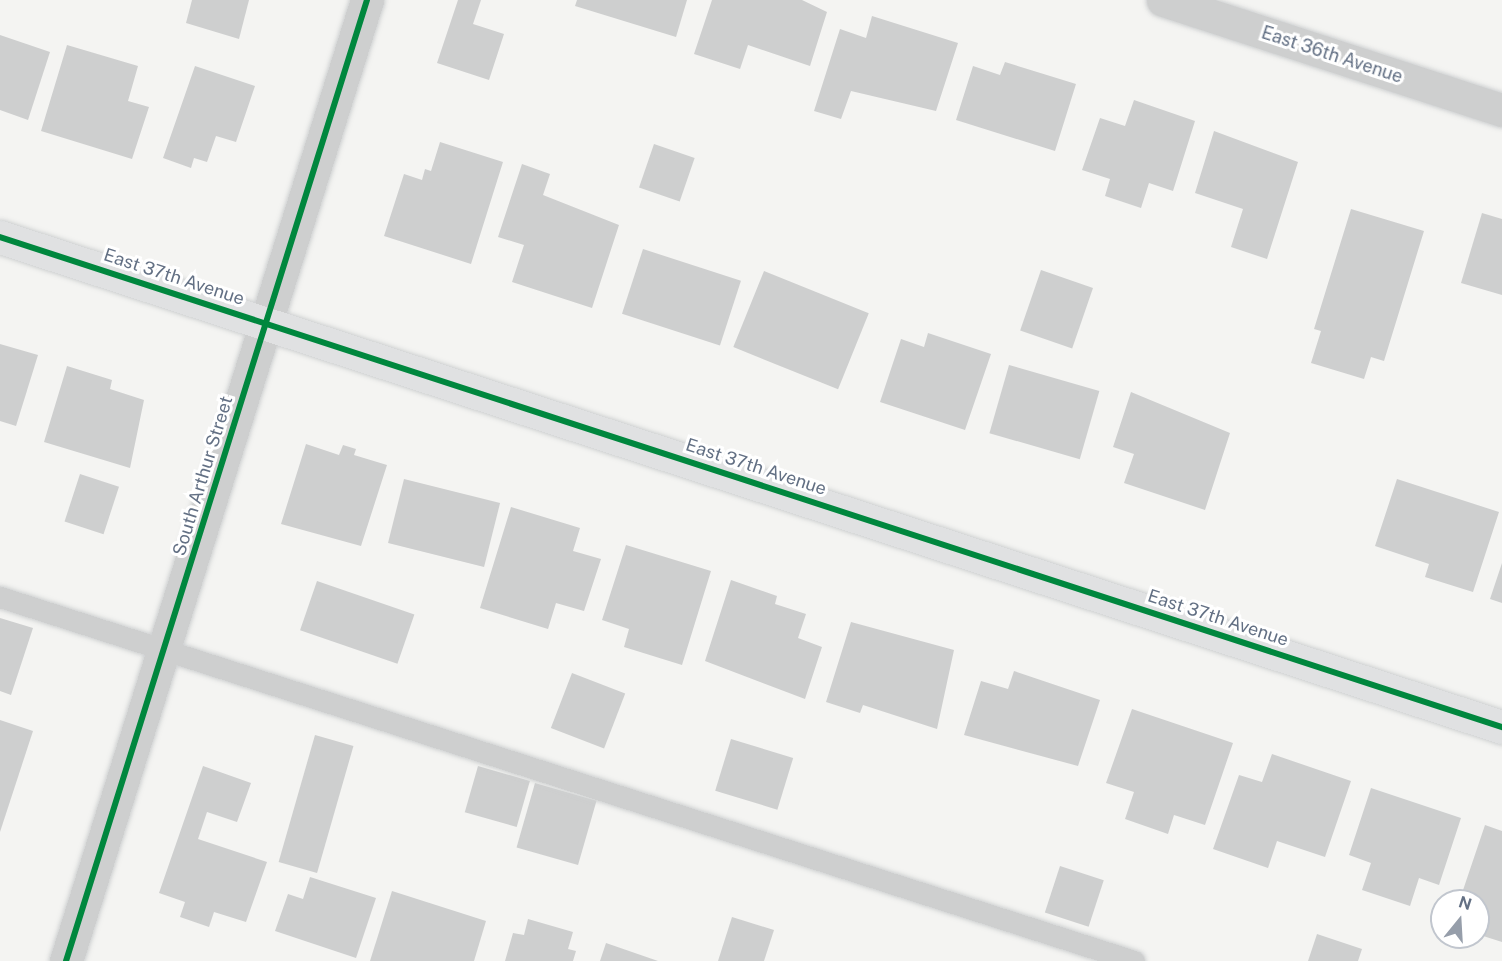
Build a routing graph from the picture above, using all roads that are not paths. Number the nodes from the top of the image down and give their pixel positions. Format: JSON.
{"nodes":[{"id":1,"x":367,"y":0,"type":"edge"},
{"id":2,"x":1163,"y":0,"type":"edge"},
{"id":3,"x":1502,"y":110,"type":"edge"},
{"id":4,"x":0,"y":237,"type":"edge"},
{"id":5,"x":266,"y":323,"type":"junction"},
{"id":6,"x":0,"y":597,"type":"edge"},
{"id":7,"x":164,"y":650,"type":"junction"},
{"id":8,"x":1502,"y":727,"type":"edge"},
{"id":9,"x":66,"y":961,"type":"edge"},
{"id":10,"x":1134,"y":961,"type":"edge"}],
"edges":[{"from":1,"to":5,"type":"street","name":"South Arthur Street"},
{"from":2,"to":3,"type":"street","name":"East 36th Avenue"},
{"from":4,"to":5,"type":"street","name":"East 37th Avenue"},
{"from":5,"to":7,"type":"street","name":"South Arthur Street"},
{"from":5,"to":8,"type":"street","name":"East 37th Avenue"},
{"from":6,"to":7,"type":"lane"},
{"from":7,"to":9,"type":"street","name":"South Arthur Street"},
{"from":7,"to":10,"type":"lane"}]}
